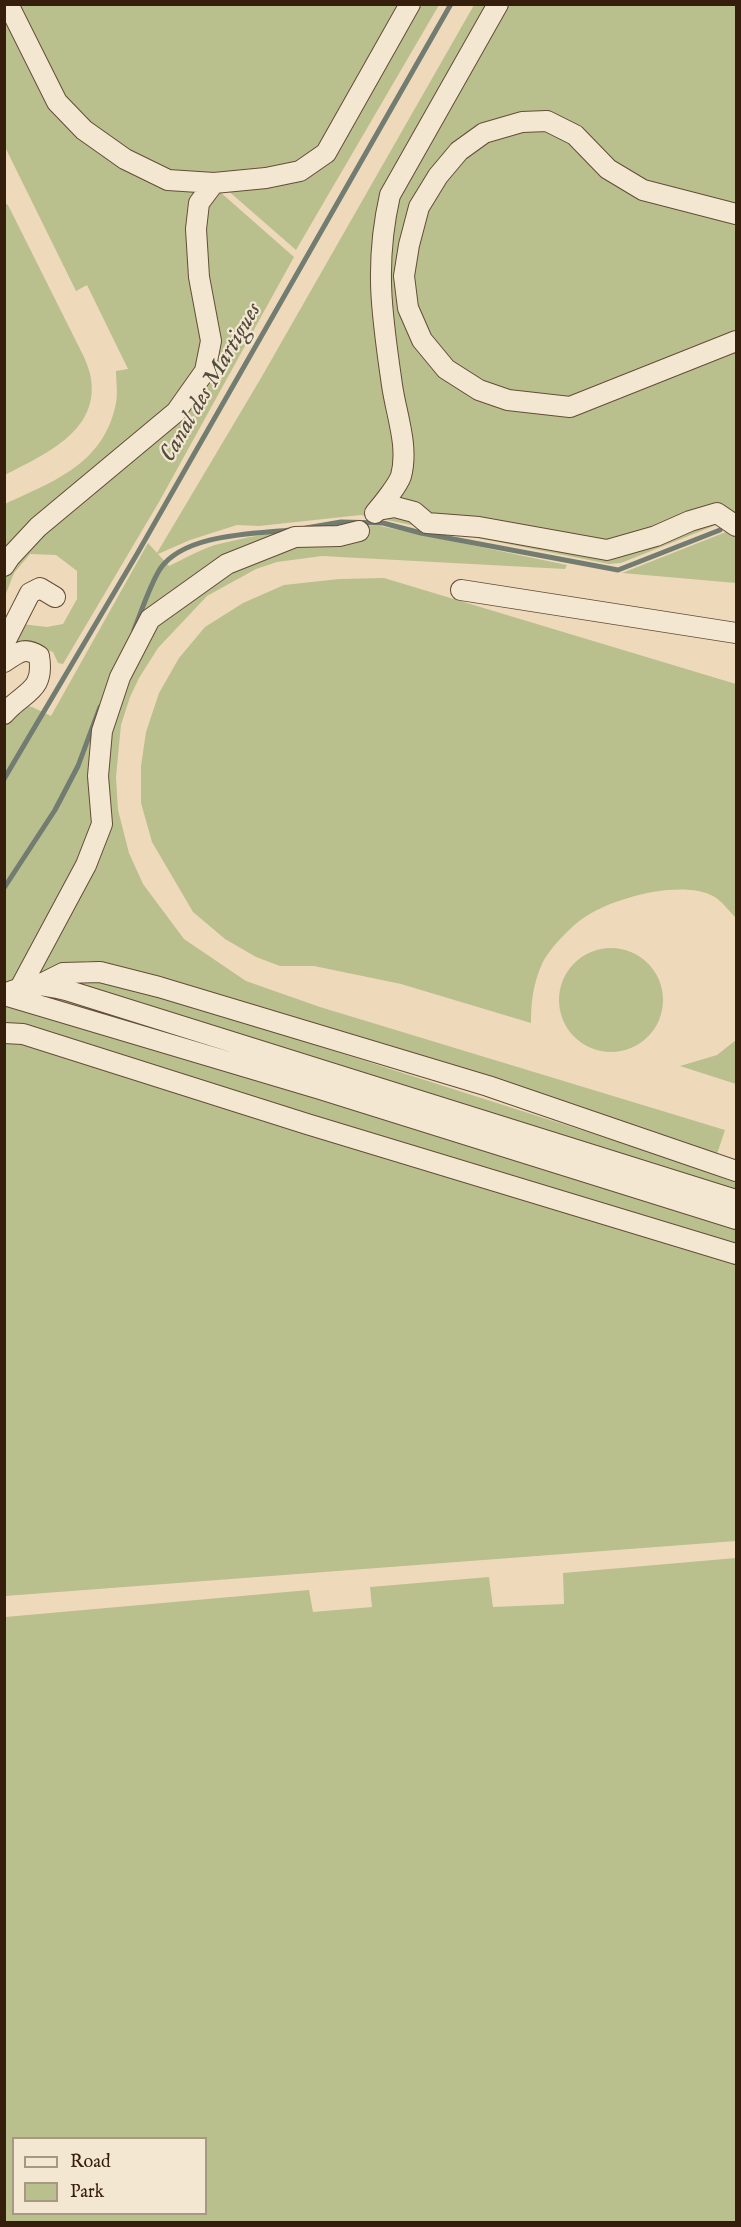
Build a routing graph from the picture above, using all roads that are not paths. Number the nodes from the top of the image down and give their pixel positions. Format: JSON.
{"nodes":[{"id":1,"x":8,"y":4,"type":"edge"},
{"id":2,"x":410,"y":4,"type":"edge"},
{"id":3,"x":498,"y":4,"type":"edge"},
{"id":4,"x":214,"y":183,"type":"junction"},
{"id":5,"x":736,"y":214,"type":"edge"},
{"id":6,"x":736,"y":341,"type":"edge"},
{"id":7,"x":736,"y":526,"type":"edge"},
{"id":8,"x":359,"y":531,"type":"dead end"},
{"id":9,"x":4,"y":566,"type":"edge"},
{"id":10,"x":461,"y":590,"type":"dead end"},
{"id":11,"x":55,"y":597,"type":"dead end"},
{"id":12,"x":736,"y":633,"type":"edge"},
{"id":13,"x":4,"y":644,"type":"edge"},
{"id":14,"x":4,"y":662,"type":"edge"},
{"id":15,"x":4,"y":714,"type":"edge"},
{"id":16,"x":41,"y":984,"type":"junction"},
{"id":17,"x":10,"y":992,"type":"edge"},
{"id":18,"x":4,"y":1033,"type":"edge"},
{"id":19,"x":736,"y":1171,"type":"edge"},
{"id":20,"x":736,"y":1200,"type":"edge"},
{"id":21,"x":736,"y":1220,"type":"edge"},
{"id":22,"x":736,"y":1254,"type":"edge"}],
"edges":[{"from":1,"to":4,"type":"lane"},
{"from":2,"to":4,"type":"lane"},
{"from":3,"to":7,"type":"lane"},
{"from":4,"to":9,"type":"lane"},
{"from":5,"to":6,"type":"lane"},
{"from":8,"to":17,"type":"lane"},
{"from":10,"to":12,"type":"lane"},
{"from":11,"to":13,"type":"lane"},
{"from":14,"to":15,"type":"lane"},
{"from":16,"to":17,"type":"lane"},
{"from":16,"to":19,"type":"lane"},
{"from":16,"to":20,"type":"lane"},
{"from":17,"to":21,"type":"lane"},
{"from":18,"to":22,"type":"lane"}]}
